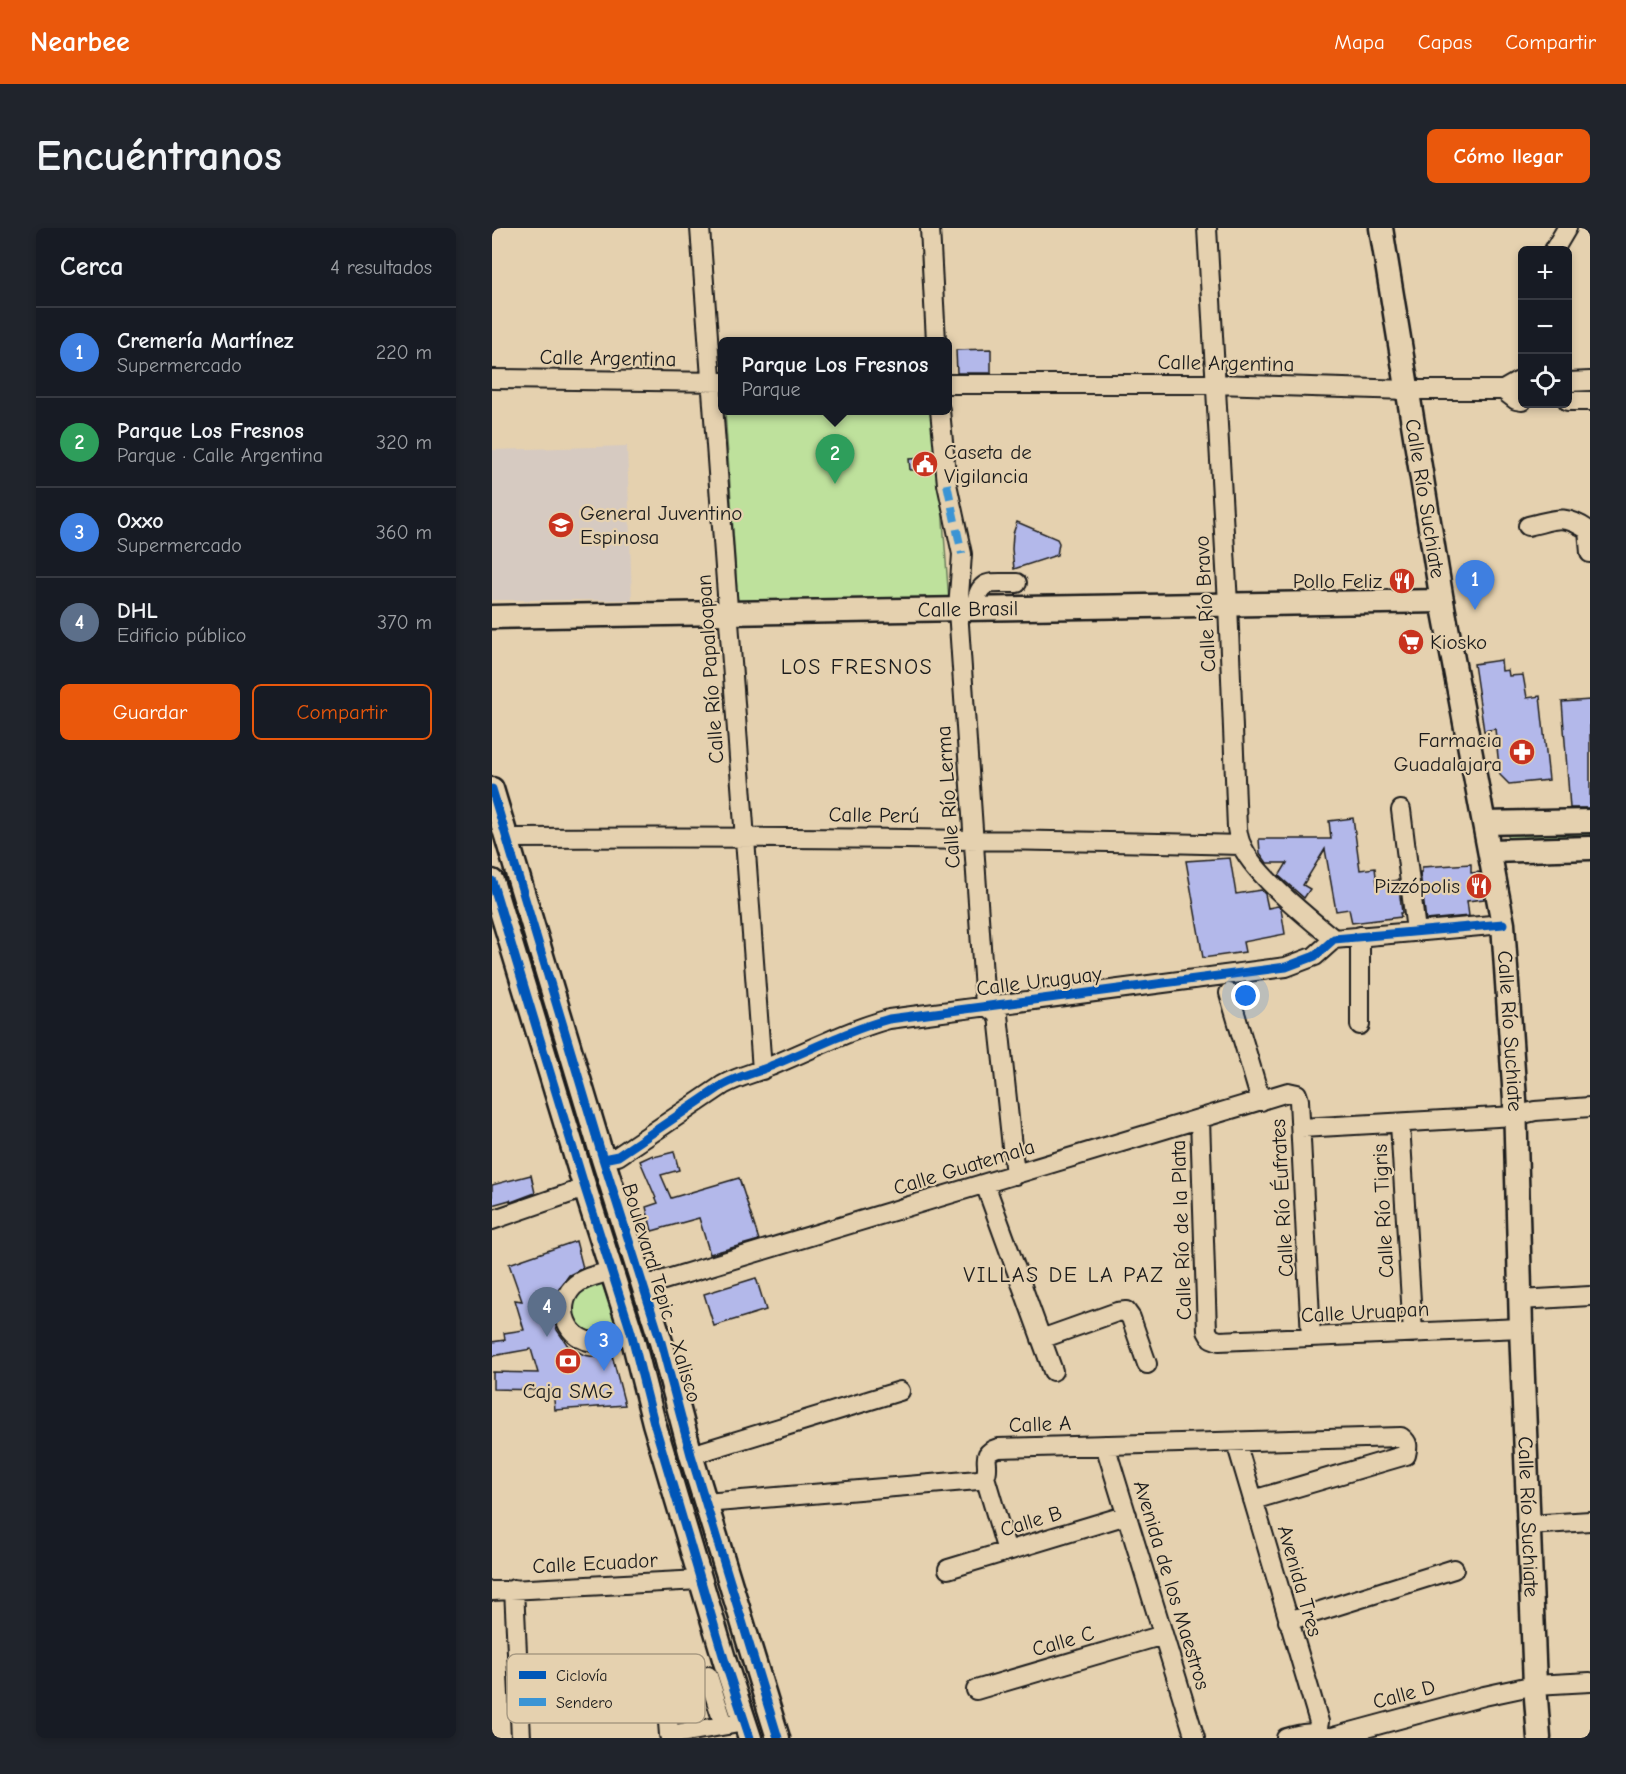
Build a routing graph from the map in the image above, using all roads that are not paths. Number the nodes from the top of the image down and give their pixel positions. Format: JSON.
{"nodes":[{"id":1,"x":699,"y":228,"type":"edge"},
{"id":2,"x":930,"y":228,"type":"edge"},
{"id":3,"x":1207,"y":228,"type":"edge"},
{"id":4,"x":1381,"y":228,"type":"edge"},
{"id":5,"x":1567,"y":228,"type":"edge"},
{"id":6,"x":1556,"y":246,"type":"edge"},
{"id":7,"x":936,"y":337,"type":"edge"},
{"id":8,"x":492,"y":379,"type":"edge"},
{"id":9,"x":1572,"y":381,"type":"edge"},
{"id":10,"x":1590,"y":381,"type":"edge"},
{"id":11,"x":717,"y":382,"type":"edge"},
{"id":12,"x":1518,"y":382,"type":"edge"},
{"id":13,"x":952,"y":384,"type":"edge"},
{"id":14,"x":1216,"y":384,"type":"junction"},
{"id":15,"x":1408,"y":390,"type":"junction"},
{"id":16,"x":1503,"y":390,"type":"junction"},
{"id":17,"x":1518,"y":400,"type":"edge"},
{"id":18,"x":1572,"y":401,"type":"edge"},
{"id":19,"x":1590,"y":401,"type":"edge"},
{"id":20,"x":718,"y":403,"type":"edge"},
{"id":21,"x":719,"y":415,"type":"edge"},
{"id":22,"x":940,"y":415,"type":"edge"},
{"id":23,"x":1528,"y":526,"type":"dead end"},
{"id":24,"x":1589,"y":530,"type":"edge"},
{"id":25,"x":1590,"y":553,"type":"edge"},
{"id":26,"x":1017,"y":584,"type":"dead end"},
{"id":27,"x":1442,"y":601,"type":"junction"},
{"id":28,"x":1228,"y":604,"type":"junction"},
{"id":29,"x":967,"y":610,"type":"junction"},
{"id":30,"x":728,"y":614,"type":"junction"},
{"id":31,"x":492,"y":617,"type":"edge"},
{"id":32,"x":492,"y":789,"type":"edge"},
{"id":33,"x":1401,"y":810,"type":"dead end"},
{"id":34,"x":1590,"y":821,"type":"edge"},
{"id":35,"x":1485,"y":823,"type":"junction"},
{"id":36,"x":745,"y":836,"type":"junction"},
{"id":37,"x":497,"y":837,"type":"edge"},
{"id":38,"x":973,"y":839,"type":"junction"},
{"id":39,"x":1241,"y":845,"type":"junction"},
{"id":40,"x":1590,"y":848,"type":"edge"},
{"id":41,"x":1491,"y":851,"type":"junction"},
{"id":42,"x":492,"y":881,"type":"edge"},
{"id":43,"x":1503,"y":924,"type":"junction"},
{"id":44,"x":1416,"y":931,"type":"junction"},
{"id":45,"x":1360,"y":936,"type":"junction"},
{"id":46,"x":1334,"y":939,"type":"junction"},
{"id":47,"x":1229,"y":993,"type":"dead end"},
{"id":48,"x":985,"y":1005,"type":"junction"},
{"id":49,"x":1360,"y":1025,"type":"dead end"},
{"id":50,"x":540,"y":1037,"type":"junction"},
{"id":51,"x":762,"y":1070,"type":"junction"},
{"id":52,"x":1297,"y":1094,"type":"joint"},
{"id":53,"x":1261,"y":1101,"type":"junction"},
{"id":54,"x":1590,"y":1107,"type":"edge"},
{"id":55,"x":1515,"y":1116,"type":"junction"},
{"id":56,"x":1200,"y":1119,"type":"junction"},
{"id":57,"x":1400,"y":1124,"type":"junction"},
{"id":58,"x":1301,"y":1128,"type":"junction"},
{"id":59,"x":603,"y":1159,"type":"junction"},
{"id":60,"x":1015,"y":1175,"type":"junction"},
{"id":61,"x":985,"y":1184,"type":"junction"},
{"id":62,"x":585,"y":1188,"type":"junction"},
{"id":63,"x":492,"y":1221,"type":"edge"},
{"id":64,"x":611,"y":1271,"type":"junction"},
{"id":65,"x":644,"y":1286,"type":"junction"},
{"id":66,"x":1590,"y":1296,"type":"edge"},
{"id":67,"x":1520,"y":1300,"type":"junction"},
{"id":68,"x":1521,"y":1328,"type":"junction"},
{"id":69,"x":631,"y":1332,"type":"junction"},
{"id":70,"x":1413,"y":1332,"type":"junction"},
{"id":71,"x":1311,"y":1337,"type":"junction"},
{"id":72,"x":1041,"y":1338,"type":"junction"},
{"id":73,"x":1211,"y":1338,"type":"joint"},
{"id":74,"x":661,"y":1342,"type":"junction"},
{"id":75,"x":1147,"y":1364,"type":"dead end"},
{"id":76,"x":1053,"y":1371,"type":"dead end"},
{"id":77,"x":900,"y":1391,"type":"dead end"},
{"id":78,"x":654,"y":1423,"type":"junction"},
{"id":79,"x":1236,"y":1442,"type":"junction"},
{"id":80,"x":1105,"y":1445,"type":"junction"},
{"id":81,"x":691,"y":1455,"type":"junction"},
{"id":82,"x":986,"y":1477,"type":"junction"},
{"id":83,"x":1253,"y":1500,"type":"junction"},
{"id":84,"x":705,"y":1503,"type":"junction"},
{"id":85,"x":1127,"y":1515,"type":"junction"},
{"id":86,"x":1590,"y":1521,"type":"edge"},
{"id":87,"x":1529,"y":1525,"type":"junction"},
{"id":88,"x":1007,"y":1551,"type":"junction"},
{"id":89,"x":948,"y":1569,"type":"dead end"},
{"id":90,"x":1454,"y":1569,"type":"dead end"},
{"id":91,"x":700,"y":1580,"type":"junction"},
{"id":92,"x":514,"y":1589,"type":"junction"},
{"id":93,"x":492,"y":1591,"type":"edge"},
{"id":94,"x":1288,"y":1621,"type":"junction"},
{"id":95,"x":1163,"y":1635,"type":"junction"},
{"id":96,"x":750,"y":1644,"type":"junction"},
{"id":97,"x":517,"y":1654,"type":"edge"},
{"id":98,"x":716,"y":1669,"type":"junction"},
{"id":99,"x":705,"y":1672,"type":"edge"},
{"id":100,"x":1590,"y":1682,"type":"edge"},
{"id":101,"x":1535,"y":1685,"type":"junction"},
{"id":102,"x":976,"y":1690,"type":"dead end"},
{"id":103,"x":520,"y":1723,"type":"edge"},
{"id":104,"x":668,"y":1723,"type":"edge"},
{"id":105,"x":739,"y":1728,"type":"edge"},
{"id":106,"x":1317,"y":1732,"type":"junction"},
{"id":107,"x":521,"y":1738,"type":"edge"},
{"id":108,"x":778,"y":1738,"type":"edge"},
{"id":109,"x":1195,"y":1738,"type":"edge"},
{"id":110,"x":1286,"y":1738,"type":"edge"},
{"id":111,"x":1539,"y":1738,"type":"edge"}],
"edges":[{"from":1,"to":11,"type":"street","name":"Calle Río Papaloapan"},
{"from":2,"to":7,"type":"street"},
{"from":3,"to":14,"type":"street","name":"Calle Río Bravo"},
{"from":4,"to":15,"type":"main road","name":"Calle Río Suchiate"},
{"from":5,"to":6,"type":"street"},
{"from":8,"to":11,"type":"street","name":"Calle Argentina"},
{"from":9,"to":10,"type":"street"},
{"from":11,"to":20,"type":"street","name":"Calle Río Papaloapan"},
{"from":12,"to":16,"type":"street"},
{"from":13,"to":14,"type":"street","name":"Calle Argentina"},
{"from":14,"to":15,"type":"street","name":"Calle Argentina"},
{"from":14,"to":28,"type":"street","name":"Calle Río Bravo"},
{"from":15,"to":16,"type":"street","name":"Calle Argentina"},
{"from":15,"to":27,"type":"main road","name":"Calle Río Suchiate"},
{"from":16,"to":17,"type":"street"},
{"from":18,"to":19,"type":"street"},
{"from":21,"to":30,"type":"street","name":"Calle Río Papaloapan"},
{"from":22,"to":29,"type":"street","name":"Calle Río Lerma"},
{"from":23,"to":24,"type":"street"},
{"from":24,"to":25,"type":"street"},
{"from":26,"to":29,"type":"street"},
{"from":27,"to":28,"type":"main road","name":"Calle Brasil"},
{"from":27,"to":35,"type":"main road","name":"Calle Río Suchiate"},
{"from":28,"to":29,"type":"main road","name":"Calle Brasil"},
{"from":28,"to":39,"type":"street","name":"Calle Río Bravo"},
{"from":29,"to":30,"type":"main road","name":"Calle Brasil"},
{"from":29,"to":38,"type":"street","name":"Calle Río Lerma"},
{"from":30,"to":31,"type":"main road","name":"Calle Brasil"},
{"from":30,"to":36,"type":"street","name":"Calle Río Papaloapan"},
{"from":32,"to":37,"type":"main road","name":"Boulevard Tepic - Xalisco"},
{"from":33,"to":44,"type":"street"},
{"from":34,"to":35,"type":"main road"},
{"from":35,"to":41,"type":"main road","name":"Calle Río Suchiate"},
{"from":36,"to":37,"type":"street","name":"Calle Perú"},
{"from":36,"to":38,"type":"street","name":"Calle Perú"},
{"from":36,"to":51,"type":"street","name":"Calle Río Papaloapan"},
{"from":37,"to":59,"type":"main road","name":"Boulevard Tepic - Xalisco"},
{"from":38,"to":39,"type":"street","name":"Calle Perú"},
{"from":38,"to":48,"type":"street","name":"Calle Río Lerma"},
{"from":39,"to":46,"type":"street","name":"Calle Río Bravo"},
{"from":40,"to":41,"type":"main road"},
{"from":41,"to":43,"type":"main road","name":"Calle Río Suchiate"},
{"from":42,"to":50,"type":"main road","name":"Boulevard Tepic - Xalisco"},
{"from":43,"to":44,"type":"street"},
{"from":43,"to":55,"type":"main road","name":"Calle Río Suchiate"},
{"from":44,"to":45,"type":"street"},
{"from":45,"to":46,"type":"street"},
{"from":45,"to":49,"type":"street"},
{"from":46,"to":48,"type":"street","name":"Calle Uruguay"},
{"from":47,"to":53,"type":"street"},
{"from":48,"to":51,"type":"street","name":"Calle Uruguay"},
{"from":48,"to":60,"type":"street","name":"Calle Río Lerma"},
{"from":50,"to":59,"type":"main road"},
{"from":50,"to":62,"type":"main road","name":"Boulevard Tepic - Xalisco"},
{"from":51,"to":59,"type":"street","name":"Calle Uruguay"},
{"from":52,"to":53,"type":"street","name":"Calle Guatemala"},
{"from":52,"to":58,"type":"street","name":"Calle Río Éufrates"},
{"from":53,"to":56,"type":"street","name":"Calle Guatemala"},
{"from":54,"to":55,"type":"street"},
{"from":55,"to":57,"type":"street"},
{"from":55,"to":67,"type":"main road","name":"Calle Río Suchiate"},
{"from":56,"to":60,"type":"street","name":"Calle Guatemala"},
{"from":56,"to":73,"type":"street","name":"Calle Río de la Plata"},
{"from":57,"to":58,"type":"street"},
{"from":57,"to":70,"type":"street","name":"Calle Río Tigris"},
{"from":58,"to":71,"type":"street","name":"Calle Río Éufrates"},
{"from":59,"to":65,"type":"main road","name":"Boulevard Tepic - Xalisco"},
{"from":60,"to":61,"type":"street","name":"Calle Guatemala"},
{"from":61,"to":65,"type":"street","name":"Calle Guatemala"},
{"from":61,"to":72,"type":"street"},
{"from":62,"to":63,"type":"street"},
{"from":62,"to":64,"type":"main road","name":"Boulevard Tepic - Xalisco"},
{"from":64,"to":69,"type":"main road","name":"Boulevard Tepic - Xalisco"},
{"from":64,"to":69,"type":"street"},
{"from":64,"to":74,"type":"main road"},
{"from":65,"to":74,"type":"main road","name":"Boulevard Tepic - Xalisco"},
{"from":66,"to":67,"type":"street"},
{"from":67,"to":68,"type":"main road","name":"Calle Río Suchiate"},
{"from":68,"to":70,"type":"street","name":"Calle Uruapan"},
{"from":68,"to":87,"type":"main road","name":"Calle Río Suchiate"},
{"from":69,"to":78,"type":"main road","name":"Boulevard Tepic - Xalisco"},
{"from":70,"to":71,"type":"street","name":"Calle Uruapan"},
{"from":71,"to":73,"type":"street","name":"Calle Uruapan"},
{"from":72,"to":75,"type":"street"},
{"from":72,"to":76,"type":"street"},
{"from":74,"to":81,"type":"main road","name":"Boulevard Tepic - Xalisco"},
{"from":77,"to":81,"type":"street"},
{"from":78,"to":84,"type":"main road"},
{"from":78,"to":91,"type":"main road","name":"Boulevard Tepic - Xalisco"},
{"from":79,"to":80,"type":"street","name":"Calle A"},
{"from":79,"to":83,"type":"street","name":"Avenida Tres"},
{"from":79,"to":83,"type":"street","name":"Calle A"},
{"from":80,"to":82,"type":"street","name":"Calle A"},
{"from":80,"to":85,"type":"street","name":"Avenida de los Maestros"},
{"from":81,"to":84,"type":"main road","name":"Boulevard Tepic - Xalisco"},
{"from":82,"to":84,"type":"street"},
{"from":82,"to":88,"type":"street"},
{"from":83,"to":94,"type":"street","name":"Avenida Tres"},
{"from":84,"to":96,"type":"main road","name":"Boulevard Tepic - Xalisco"},
{"from":85,"to":88,"type":"street","name":"Calle B"},
{"from":85,"to":95,"type":"street","name":"Avenida de los Maestros"},
{"from":86,"to":87,"type":"street"},
{"from":87,"to":101,"type":"main road","name":"Calle Río Suchiate"},
{"from":88,"to":89,"type":"street","name":"Calle B"},
{"from":90,"to":94,"type":"street"},
{"from":91,"to":92,"type":"street","name":"Calle Ecuador"},
{"from":91,"to":96,"type":"main road"},
{"from":91,"to":98,"type":"main road","name":"Boulevard Tepic - Xalisco"},
{"from":92,"to":93,"type":"street","name":"Calle Ecuador"},
{"from":92,"to":97,"type":"street"},
{"from":94,"to":106,"type":"street","name":"Avenida Tres"},
{"from":95,"to":102,"type":"street","name":"Calle C"},
{"from":95,"to":109,"type":"street","name":"Avenida de los Maestros"},
{"from":96,"to":108,"type":"main road","name":"Boulevard Tepic - Xalisco"},
{"from":98,"to":99,"type":"street"},
{"from":98,"to":105,"type":"main road","name":"Boulevard Tepic - Xalisco"},
{"from":100,"to":101,"type":"street","name":"Calle D"},
{"from":101,"to":106,"type":"street","name":"Calle D"},
{"from":101,"to":111,"type":"main road","name":"Calle Río Suchiate"},
{"from":103,"to":107,"type":"street"},
{"from":104,"to":105,"type":"street"},
{"from":106,"to":110,"type":"street","name":"Calle D"}]}
